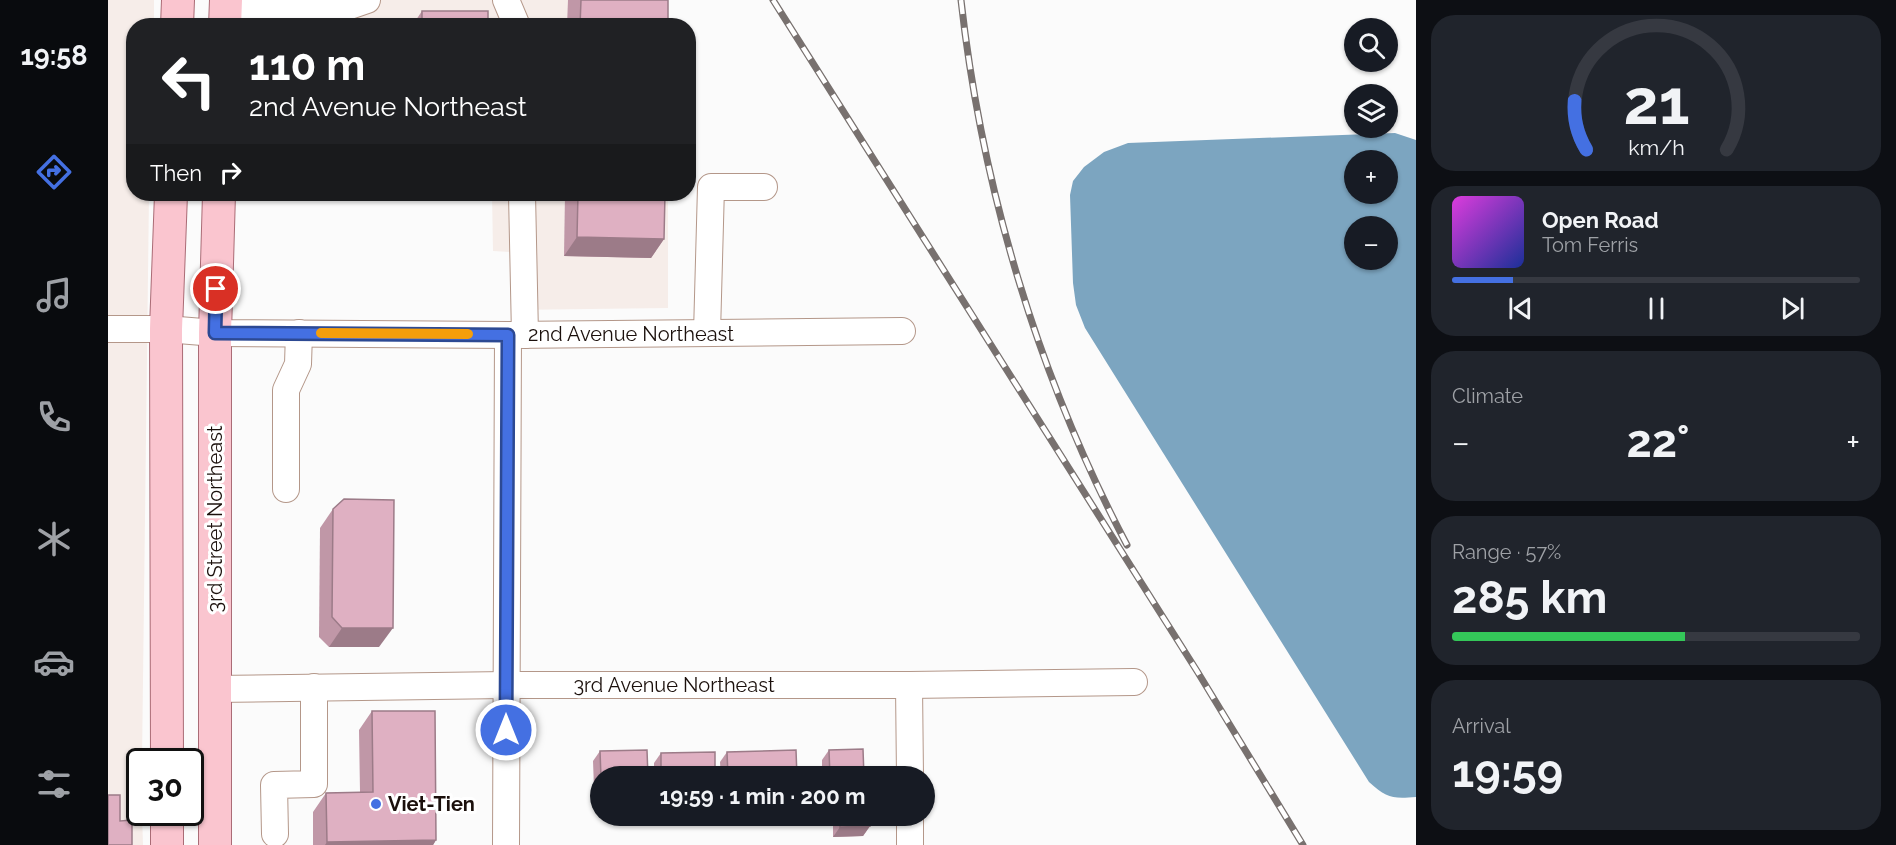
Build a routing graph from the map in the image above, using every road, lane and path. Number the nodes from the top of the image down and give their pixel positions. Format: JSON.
{"nodes":[{"id":1,"x":178,"y":0,"type":"edge"},
{"id":2,"x":368,"y":0,"type":"edge"},
{"id":3,"x":506,"y":0,"type":"edge"},
{"id":4,"x":275,"y":4,"type":"edge"},
{"id":5,"x":338,"y":5,"type":"edge"},
{"id":6,"x":225,"y":11,"type":"edge"},
{"id":7,"x":177,"y":18,"type":"edge"},
{"id":8,"x":514,"y":18,"type":"edge"},
{"id":9,"x":764,"y":187,"type":"dead end"},
{"id":10,"x":171,"y":201,"type":"edge"},
{"id":11,"x":219,"y":201,"type":"edge"},
{"id":12,"x":522,"y":201,"type":"edge"},
{"id":13,"x":166,"y":328,"type":"junction"},
{"id":14,"x":108,"y":329,"type":"edge"},
{"id":15,"x":902,"y":331,"type":"dead end"},
{"id":16,"x":215,"y":333,"type":"junction"},
{"id":17,"x":299,"y":333,"type":"junction"},
{"id":18,"x":707,"y":333,"type":"junction"},
{"id":19,"x":516,"y":335,"type":"junction"},
{"id":20,"x":286,"y":489,"type":"dead end"},
{"id":21,"x":1134,"y":682,"type":"dead end"},
{"id":22,"x":506,"y":685,"type":"junction"},
{"id":23,"x":909,"y":685,"type":"junction"},
{"id":24,"x":314,"y":687,"type":"junction"},
{"id":25,"x":214,"y":689,"type":"junction"},
{"id":26,"x":167,"y":748,"type":"edge"},
{"id":27,"x":910,"y":766,"type":"edge"},
{"id":28,"x":167,"y":826,"type":"edge"},
{"id":29,"x":910,"y":826,"type":"edge"},
{"id":30,"x":275,"y":834,"type":"dead end"},
{"id":31,"x":167,"y":845,"type":"edge"},
{"id":32,"x":215,"y":845,"type":"edge"},
{"id":33,"x":506,"y":845,"type":"edge"},
{"id":34,"x":910,"y":845,"type":"edge"}],
"edges":[{"from":1,"to":7,"type":"main road"},
{"from":2,"to":5,"type":"street"},
{"from":3,"to":8,"type":"street"},
{"from":4,"to":5,"type":"street"},
{"from":4,"to":6,"type":"street"},
{"from":9,"to":18,"type":"street"},
{"from":10,"to":13,"type":"main road"},
{"from":11,"to":16,"type":"main road","name":"3rd Street Northeast"},
{"from":12,"to":19,"type":"street"},
{"from":13,"to":14,"type":"street","name":"2nd Avenue Northeast"},
{"from":13,"to":16,"type":"street","name":"2nd Avenue Northeast"},
{"from":13,"to":26,"type":"main road"},
{"from":15,"to":18,"type":"street","name":"2nd Avenue Northeast"},
{"from":16,"to":17,"type":"street","name":"2nd Avenue Northeast"},
{"from":16,"to":25,"type":"main road","name":"3rd Street Northeast"},
{"from":17,"to":19,"type":"street","name":"2nd Avenue Northeast"},
{"from":17,"to":20,"type":"street"},
{"from":18,"to":19,"type":"street","name":"2nd Avenue Northeast"},
{"from":19,"to":22,"type":"street"},
{"from":21,"to":23,"type":"street","name":"3rd Avenue Northeast"},
{"from":22,"to":23,"type":"street","name":"3rd Avenue Northeast"},
{"from":22,"to":24,"type":"street","name":"3rd Avenue Northeast"},
{"from":22,"to":33,"type":"street"},
{"from":23,"to":27,"type":"street"},
{"from":24,"to":25,"type":"street","name":"3rd Avenue Northeast"},
{"from":24,"to":30,"type":"street"},
{"from":25,"to":32,"type":"main road","name":"3rd Street Northeast"},
{"from":28,"to":31,"type":"main road"},
{"from":29,"to":34,"type":"street"}]}
